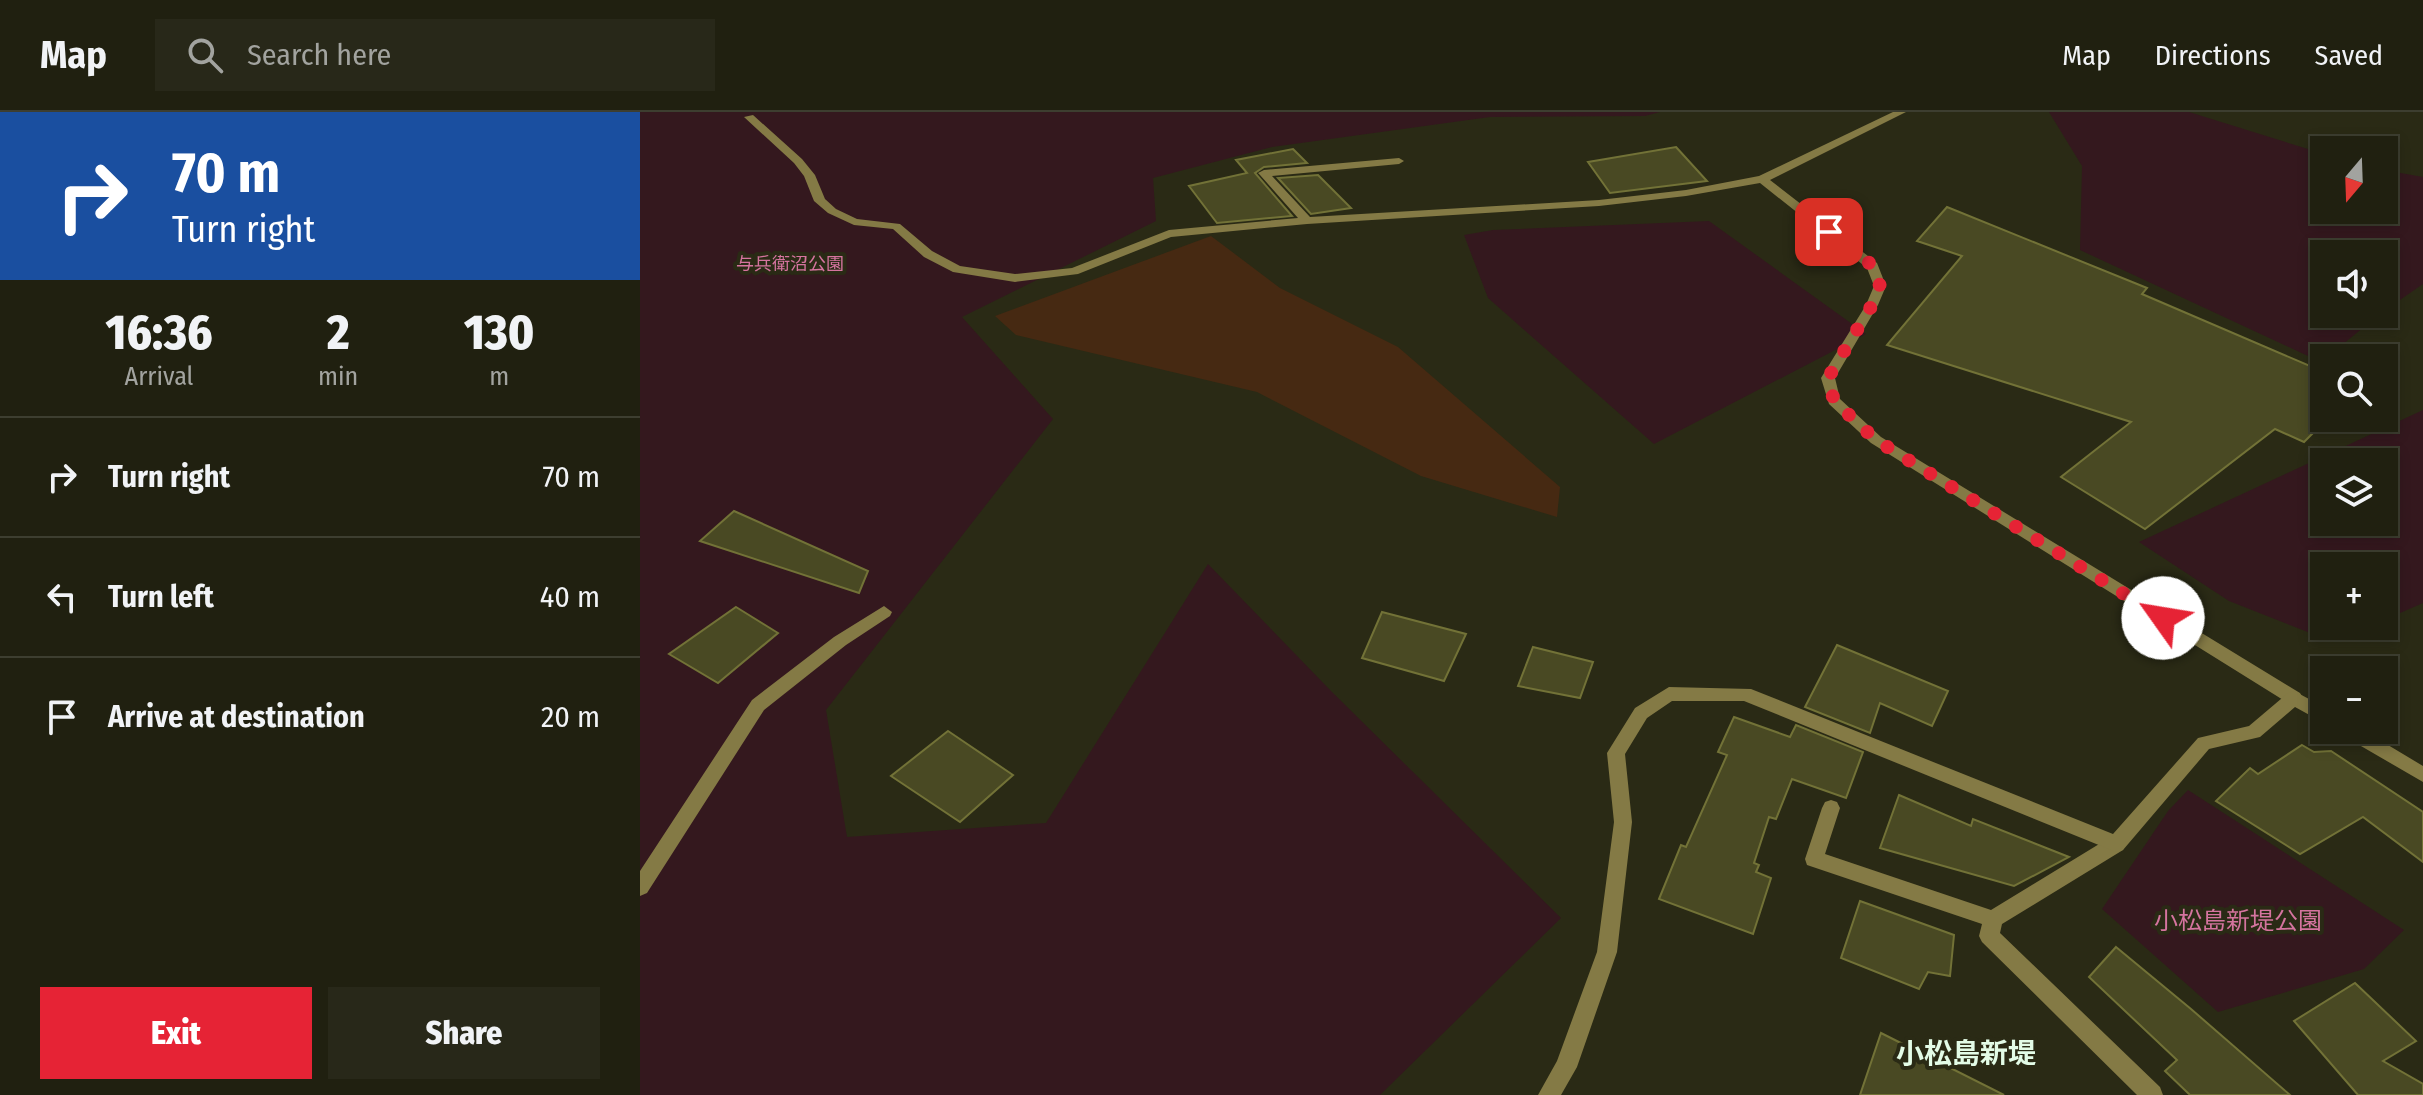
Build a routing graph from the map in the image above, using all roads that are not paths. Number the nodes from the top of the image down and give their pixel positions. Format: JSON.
{"nodes":[{"id":1,"x":1901,"y":112,"type":"edge"},
{"id":2,"x":749,"y":117,"type":"dead end"},
{"id":3,"x":1399,"y":161,"type":"dead end"},
{"id":4,"x":1762,"y":179,"type":"junction"},
{"id":5,"x":1307,"y":221,"type":"junction"},
{"id":6,"x":884,"y":612,"type":"dead end"},
{"id":7,"x":2294,"y":698,"type":"junction"},
{"id":8,"x":2310,"y":708,"type":"edge"},
{"id":9,"x":2371,"y":744,"type":"edge"},
{"id":10,"x":2423,"y":775,"type":"edge"},
{"id":11,"x":1831,"y":808,"type":"dead end"},
{"id":12,"x":2116,"y":844,"type":"junction"},
{"id":13,"x":640,"y":887,"type":"edge"},
{"id":14,"x":1993,"y":919,"type":"junction"},
{"id":15,"x":1549,"y":1095,"type":"edge"},
{"id":16,"x":2152,"y":1095,"type":"edge"}],
"edges":[{"from":1,"to":4,"type":"street"},
{"from":2,"to":5,"type":"street"},
{"from":3,"to":5,"type":"street"},
{"from":4,"to":5,"type":"street"},
{"from":4,"to":7,"type":"street"},
{"from":6,"to":13,"type":"street"},
{"from":7,"to":8,"type":"street"},
{"from":7,"to":12,"type":"street"},
{"from":9,"to":10,"type":"street"},
{"from":11,"to":14,"type":"street"},
{"from":12,"to":14,"type":"street"},
{"from":12,"to":15,"type":"street"},
{"from":14,"to":16,"type":"street"}]}
